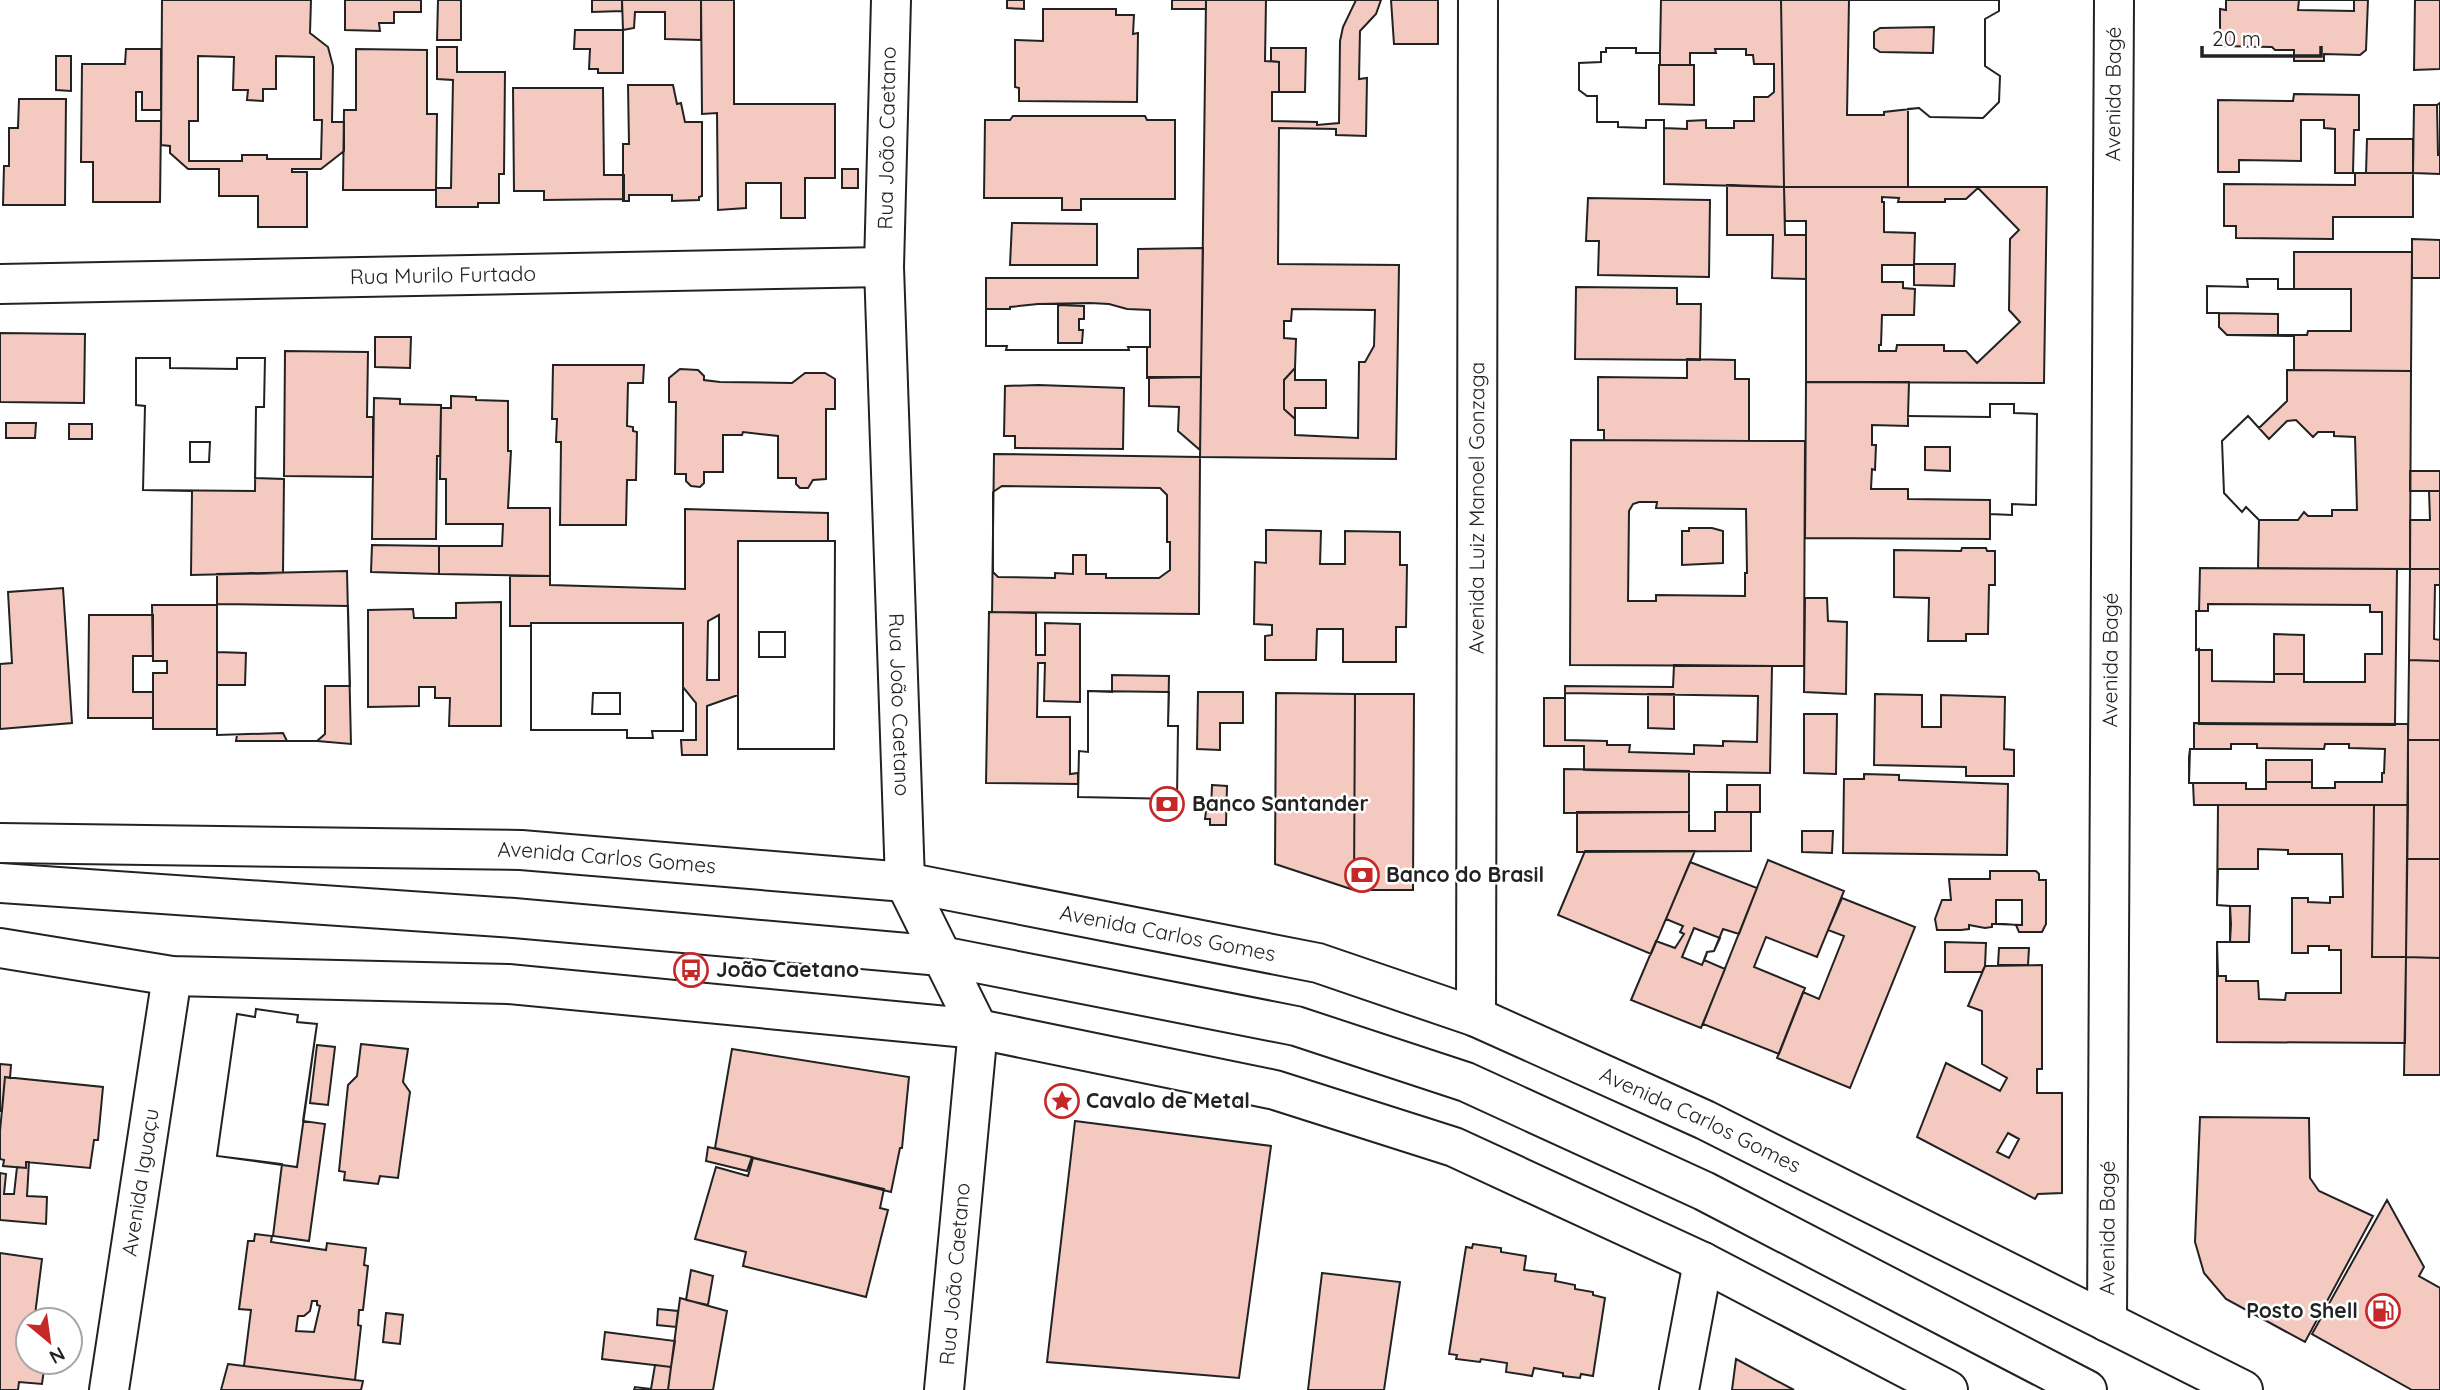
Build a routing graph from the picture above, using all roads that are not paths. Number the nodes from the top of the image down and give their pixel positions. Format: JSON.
{"nodes":[{"id":1,"x":891,"y":0,"type":"edge"},
{"id":2,"x":1478,"y":0,"type":"edge"},
{"id":3,"x":2114,"y":0,"type":"edge"},
{"id":4,"x":884,"y":267,"type":"junction"},
{"id":5,"x":0,"y":284,"type":"edge"},
{"id":6,"x":0,"y":843,"type":"edge"},
{"id":7,"x":0,"y":853,"type":"edge"},
{"id":8,"x":905,"y":882,"type":"junction"},
{"id":9,"x":0,"y":883,"type":"edge"},
{"id":10,"x":514,"y":918,"type":"junction"},
{"id":11,"x":0,"y":948,"type":"edge"},
{"id":12,"x":941,"y":956,"type":"junction"},
{"id":13,"x":70,"y":960,"type":"junction"},
{"id":14,"x":0,"y":969,"type":"edge"},
{"id":15,"x":172,"y":976,"type":"junction"},
{"id":16,"x":1476,"y":1017,"type":"junction"},
{"id":17,"x":978,"y":1029,"type":"junction"},
{"id":18,"x":1703,"y":1262,"type":"junction"},
{"id":19,"x":2107,"y":1322,"type":"junction"},
{"id":20,"x":108,"y":1390,"type":"edge"},
{"id":21,"x":944,"y":1390,"type":"edge"},
{"id":22,"x":1679,"y":1390,"type":"edge"},
{"id":23,"x":1948,"y":1390,"type":"edge"},
{"id":24,"x":2087,"y":1390,"type":"edge"},
{"id":25,"x":2243,"y":1390,"type":"edge"}],
"edges":[{"from":1,"to":4,"type":"street","name":"Rua João Caetano"},
{"from":2,"to":16,"type":"street","name":"Avenida Luiz Manoel Gonzaga"},
{"from":3,"to":19,"type":"street","name":"Avenida Bagé"},
{"from":4,"to":5,"type":"street","name":"Rua Murilo Furtado"},
{"from":4,"to":8,"type":"street","name":"Rua João Caetano"},
{"from":6,"to":8,"type":"street","name":"Avenida Carlos Gomes"},
{"from":7,"to":10,"type":"street"},
{"from":8,"to":12,"type":"street","name":"Rua João Caetano"},
{"from":8,"to":16,"type":"street","name":"Avenida Carlos Gomes"},
{"from":9,"to":10,"type":"street"},
{"from":10,"to":12,"type":"street"},
{"from":11,"to":13,"type":"street"},
{"from":12,"to":17,"type":"street","name":"Rua João Caetano"},
{"from":12,"to":24,"type":"street"},
{"from":13,"to":14,"type":"street"},
{"from":13,"to":15,"type":"street"},
{"from":15,"to":17,"type":"street"},
{"from":15,"to":20,"type":"street","name":"Avenida Iguaçu"},
{"from":16,"to":19,"type":"street","name":"Avenida Carlos Gomes"},
{"from":17,"to":18,"type":"street"},
{"from":17,"to":21,"type":"street","name":"Rua João Caetano"},
{"from":18,"to":22,"type":"street"},
{"from":18,"to":23,"type":"street"},
{"from":19,"to":25,"type":"street","name":"Avenida Carlos Gomes"}]}
